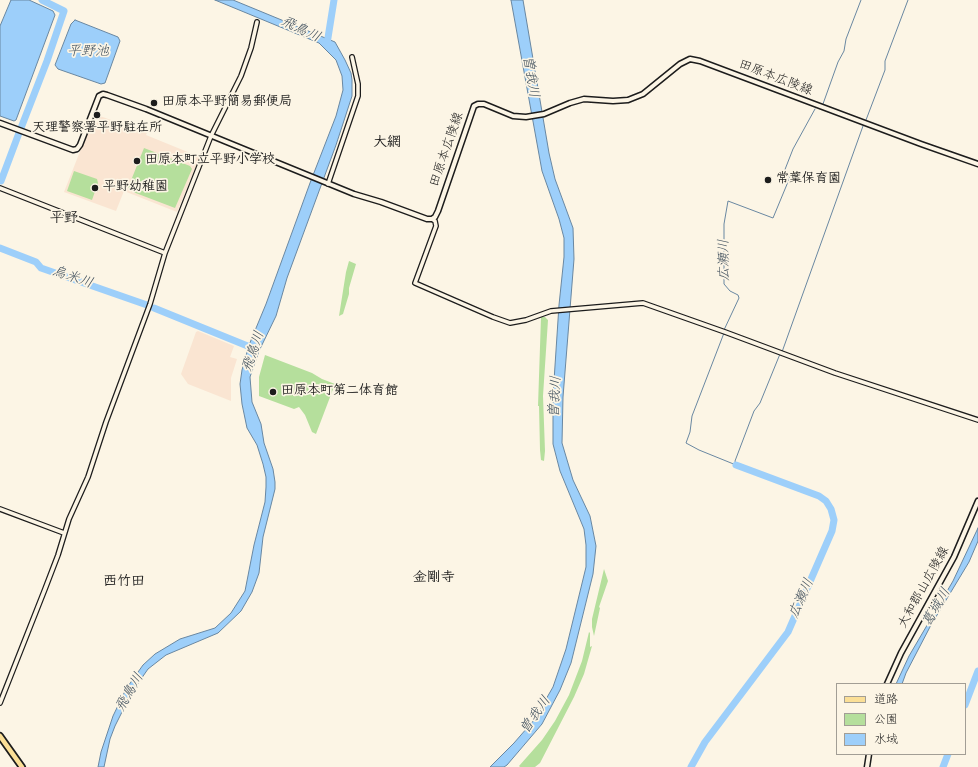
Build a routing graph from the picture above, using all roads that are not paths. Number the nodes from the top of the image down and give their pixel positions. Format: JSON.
{"nodes":[{"id":1,"x":257,"y":22,"type":"dead end"},
{"id":2,"x":352,"y":57,"type":"dead end"},
{"id":3,"x":0,"y":123,"type":"edge"},
{"id":4,"x":211,"y":136,"type":"junction"},
{"id":5,"x":978,"y":164,"type":"edge"},
{"id":6,"x":327,"y":183,"type":"junction"},
{"id":7,"x":0,"y":188,"type":"edge"},
{"id":8,"x":432,"y":219,"type":"junction"},
{"id":9,"x":165,"y":253,"type":"junction"},
{"id":10,"x":978,"y":420,"type":"edge"},
{"id":11,"x":978,"y":501,"type":"edge"},
{"id":12,"x":0,"y":509,"type":"edge"},
{"id":13,"x":64,"y":533,"type":"junction"},
{"id":14,"x":887,"y":683,"type":"edge"},
{"id":15,"x":0,"y":703,"type":"edge"},
{"id":16,"x":0,"y":736,"type":"edge"},
{"id":17,"x":869,"y":755,"type":"edge"},
{"id":18,"x":22,"y":767,"type":"edge"},
{"id":19,"x":867,"y":767,"type":"edge"}],
"edges":[{"from":1,"to":4,"type":"street"},
{"from":2,"to":6,"type":"street"},
{"from":3,"to":4,"type":"main road"},
{"from":4,"to":6,"type":"main road"},
{"from":4,"to":9,"type":"street"},
{"from":5,"to":8,"type":"main road","name":"田原本広陵線"},
{"from":6,"to":8,"type":"main road"},
{"from":7,"to":9,"type":"street"},
{"from":8,"to":10,"type":"street"},
{"from":9,"to":13,"type":"street"},
{"from":11,"to":14,"type":"main road","name":"大和郡山広陵線"},
{"from":12,"to":13,"type":"street"},
{"from":13,"to":15,"type":"street"},
{"from":16,"to":18,"type":"main road"},
{"from":17,"to":19,"type":"main road"}]}
